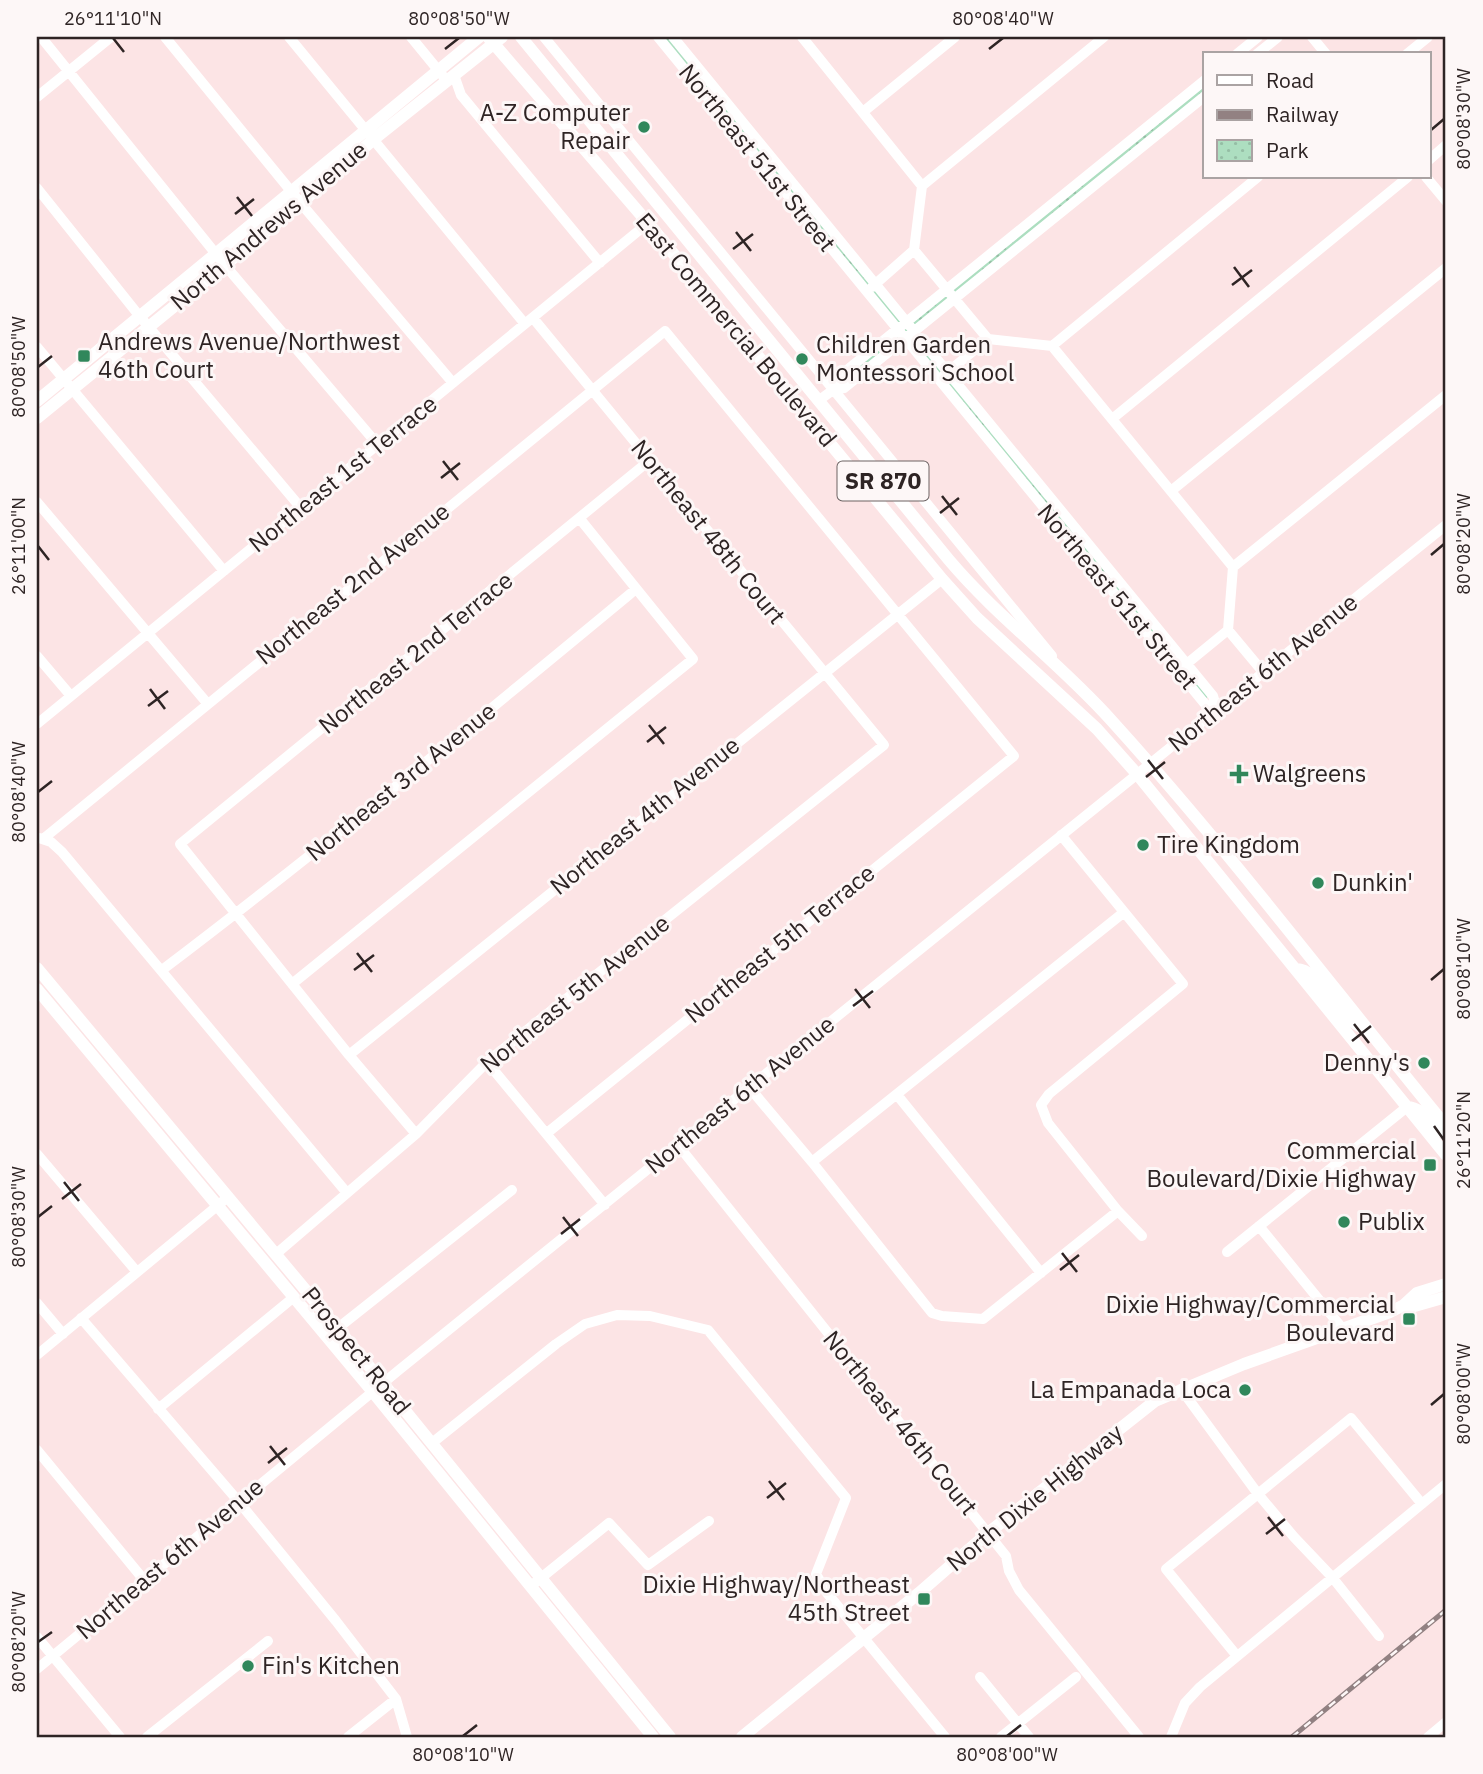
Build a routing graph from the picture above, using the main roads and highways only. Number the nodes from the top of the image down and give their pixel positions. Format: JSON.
{"nodes":[{"id":1,"x":479,"y":37,"type":"edge"},
{"id":2,"x":521,"y":37,"type":"edge"},
{"id":3,"x":495,"y":39,"type":"edge"},
{"id":4,"x":370,"y":135,"type":"junction"},
{"id":5,"x":605,"y":172,"type":"junction"},
{"id":6,"x":662,"y":211,"type":"junction"},
{"id":7,"x":648,"y":223,"type":"junction"},
{"id":8,"x":220,"y":259,"type":"junction"},
{"id":9,"x":714,"y":274,"type":"junction"},
{"id":10,"x":743,"y":339,"type":"junction"},
{"id":11,"x":67,"y":384,"type":"junction"},
{"id":12,"x":37,"y":401,"type":"edge"},
{"id":13,"x":818,"y":401,"type":"junction"},
{"id":14,"x":807,"y":416,"type":"junction"},
{"id":15,"x":37,"y":418,"type":"edge"},
{"id":16,"x":877,"y":474,"type":"junction"},
{"id":17,"x":884,"y":510,"type":"junction"},
{"id":18,"x":949,"y":560,"type":"junction"},
{"id":19,"x":942,"y":579,"type":"junction"},
{"id":20,"x":1010,"y":624,"type":"junction"},
{"id":21,"x":1232,"y":891,"type":"junction"},
{"id":22,"x":1308,"y":957,"type":"junction"},
{"id":23,"x":37,"y":968,"type":"edge"},
{"id":24,"x":1295,"y":969,"type":"junction"},
{"id":25,"x":37,"y":989,"type":"edge"},
{"id":26,"x":66,"y":1014,"type":"junction"},
{"id":27,"x":1368,"y":1030,"type":"junction"},
{"id":28,"x":1362,"y":1052,"type":"junction"},
{"id":29,"x":1424,"y":1099,"type":"junction"},
{"id":30,"x":1407,"y":1107,"type":"junction"},
{"id":31,"x":1446,"y":1126,"type":"edge"},
{"id":32,"x":1446,"y":1134,"type":"edge"},
{"id":33,"x":1446,"y":1155,"type":"edge"},
{"id":34,"x":222,"y":1201,"type":"junction"},
{"id":35,"x":1446,"y":1284,"type":"edge"},
{"id":36,"x":1446,"y":1297,"type":"edge"},
{"id":37,"x":1404,"y":1306,"type":"junction"},
{"id":38,"x":377,"y":1387,"type":"junction"},
{"id":39,"x":536,"y":1582,"type":"junction"},
{"id":40,"x":653,"y":1737,"type":"edge"},
{"id":41,"x":670,"y":1737,"type":"edge"},
{"id":42,"x":742,"y":1737,"type":"edge"}],
"edges":[{"from":1,"to":4,"type":"main road","name":"North Andrews Avenue"},
{"from":2,"to":6,"type":"main road","name":"East Commercial Boulevard","number":"SR 870"},
{"from":3,"to":4,"type":"main road","name":"North Andrews Avenue"},
{"from":3,"to":5,"type":"main road","name":"East Commercial Boulevard","number":"SR 870"},
{"from":4,"to":8,"type":"main road","name":"North Andrews Avenue"},
{"from":4,"to":8,"type":"main road","name":"North Andrews Avenue"},
{"from":5,"to":6,"type":"main road"},
{"from":5,"to":7,"type":"main road","name":"East Commercial Boulevard","number":"SR 870"},
{"from":6,"to":9,"type":"main road","name":"East Commercial Boulevard","number":"SR 870"},
{"from":7,"to":9,"type":"main road"},
{"from":7,"to":10,"type":"main road","name":"East Commercial Boulevard","number":"SR 870"},
{"from":8,"to":11,"type":"main road","name":"North Andrews Avenue"},
{"from":9,"to":13,"type":"main road","name":"East Commercial Boulevard","number":"SR 870"},
{"from":10,"to":13,"type":"main road"},
{"from":10,"to":14,"type":"main road","name":"East Commercial Boulevard","number":"SR 870"},
{"from":11,"to":12,"type":"main road","name":"North Andrews Avenue"},
{"from":11,"to":15,"type":"main road","name":"North Andrews Avenue"},
{"from":13,"to":16,"type":"main road","name":"East Commercial Boulevard","number":"SR 870"},
{"from":14,"to":16,"type":"main road"},
{"from":14,"to":17,"type":"main road","name":"East Commercial Boulevard","number":"SR 870"},
{"from":16,"to":18,"type":"main road","name":"East Commercial Boulevard","number":"SR 870"},
{"from":17,"to":18,"type":"main road"},
{"from":17,"to":19,"type":"main road","name":"East Commercial Boulevard","number":"SR 870"},
{"from":18,"to":20,"type":"main road","name":"East Commercial Boulevard","number":"SR 870"},
{"from":19,"to":20,"type":"main road"},
{"from":19,"to":21,"type":"main road","name":"East Commercial Boulevard","number":"SR 870"},
{"from":20,"to":22,"type":"main road","name":"East Commercial Boulevard","number":"SR 870"},
{"from":21,"to":22,"type":"main road"},
{"from":21,"to":24,"type":"main road","name":"East Commercial Boulevard","number":"SR 870"},
{"from":22,"to":27,"type":"main road","name":"East Commercial Boulevard","number":"SR 870"},
{"from":23,"to":26,"type":"main road","name":"Prospect Road"},
{"from":24,"to":27,"type":"main road"},
{"from":24,"to":28,"type":"main road","name":"East Commercial Boulevard","number":"SR 870"},
{"from":25,"to":26,"type":"main road","name":"Prospect Road"},
{"from":26,"to":34,"type":"main road","name":"Prospect Road"},
{"from":27,"to":29,"type":"main road","name":"East Commercial Boulevard","number":"SR 870"},
{"from":28,"to":29,"type":"main road"},
{"from":28,"to":30,"type":"main road","name":"East Commercial Boulevard","number":"SR 870"},
{"from":29,"to":31,"type":"main road","name":"East Commercial Boulevard","number":"SR 870"},
{"from":30,"to":32,"type":"main road"},
{"from":30,"to":33,"type":"main road","name":"East Commercial Boulevard","number":"SR 870"},
{"from":34,"to":38,"type":"main road","name":"Prospect Road"},
{"from":34,"to":38,"type":"main road","name":"Prospect Road"},
{"from":35,"to":37,"type":"main road","name":"North Dixie Highway"},
{"from":36,"to":37,"type":"main road","name":"North Dixie Highway"},
{"from":37,"to":42,"type":"main road","name":"North Dixie Highway"},
{"from":38,"to":39,"type":"main road","name":"Prospect Road"},
{"from":38,"to":39,"type":"main road","name":"Prospect Road"},
{"from":39,"to":40,"type":"main road","name":"Prospect Road"},
{"from":39,"to":41,"type":"main road","name":"Prospect Road"}]}
